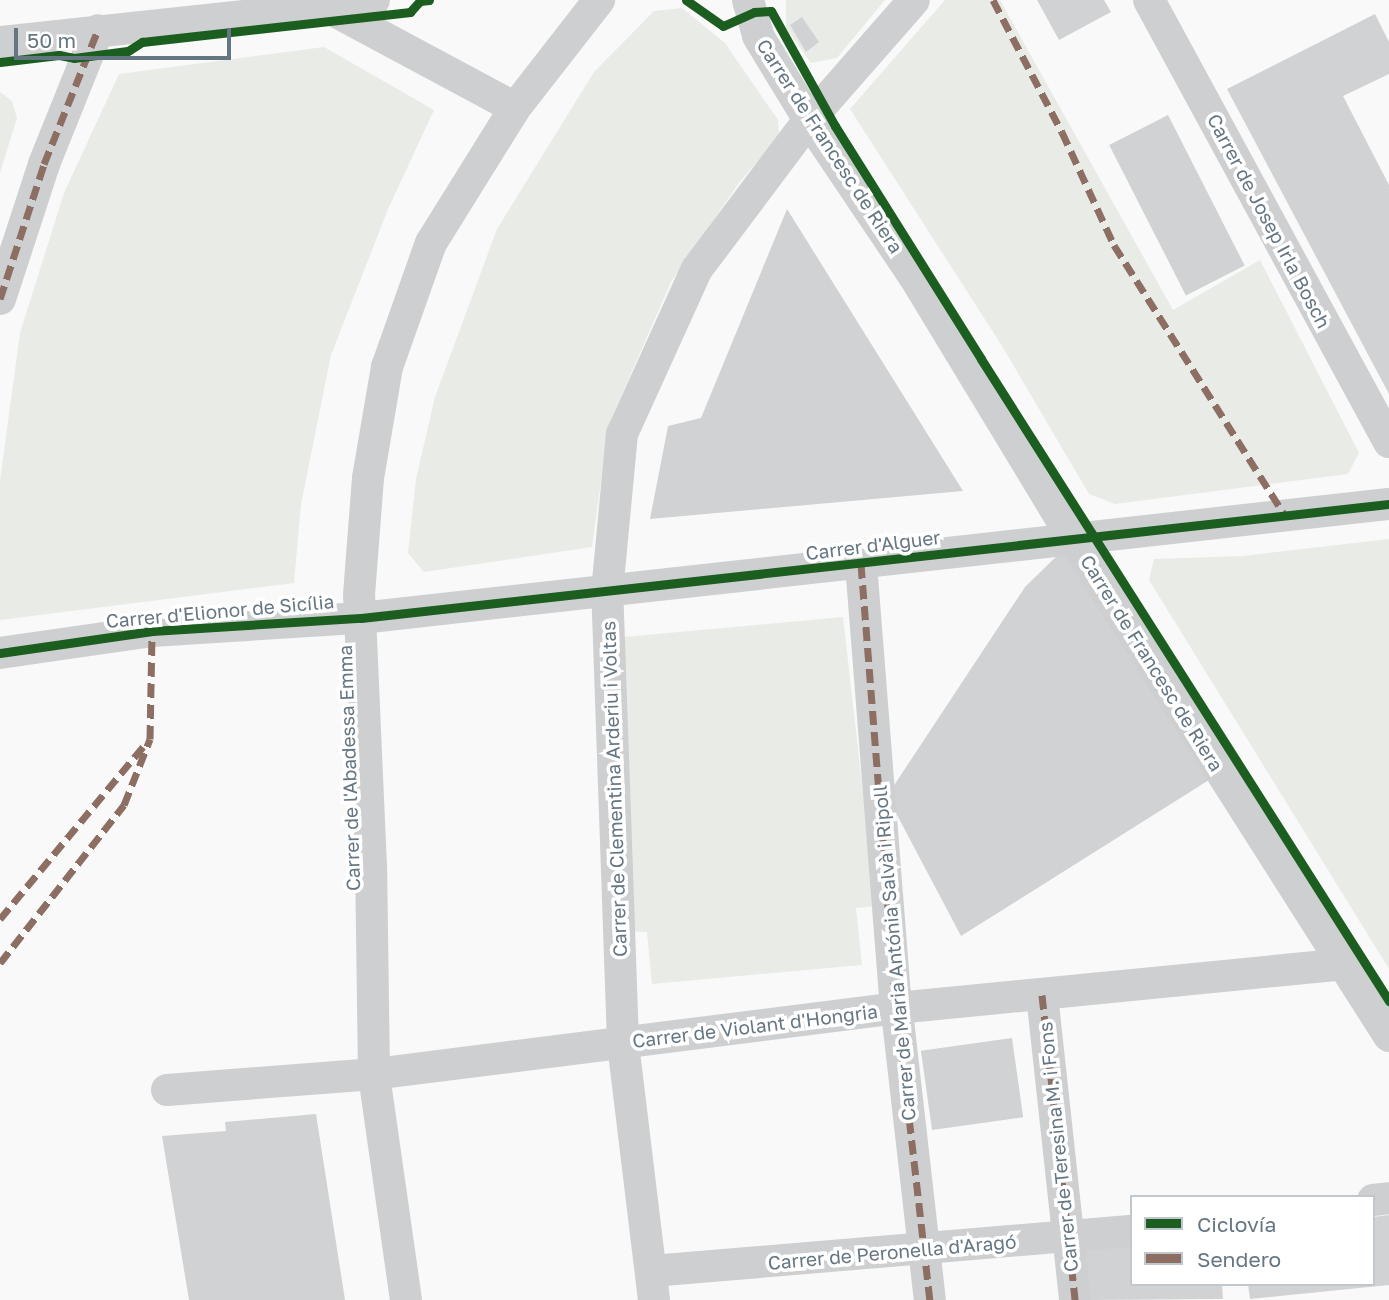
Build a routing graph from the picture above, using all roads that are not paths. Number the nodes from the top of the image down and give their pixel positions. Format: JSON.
{"nodes":[{"id":1,"x":374,"y":0,"type":"edge"},
{"id":2,"x":599,"y":0,"type":"edge"},
{"id":3,"x":748,"y":0,"type":"edge"},
{"id":4,"x":914,"y":0,"type":"edge"},
{"id":5,"x":1150,"y":0,"type":"edge"},
{"id":6,"x":327,"y":6,"type":"junction"},
{"id":7,"x":98,"y":30,"type":"junction"},
{"id":8,"x":0,"y":42,"type":"edge"},
{"id":9,"x":515,"y":108,"type":"junction"},
{"id":10,"x":809,"y":120,"type":"junction"},
{"id":11,"x":0,"y":299,"type":"edge"},
{"id":12,"x":1389,"y":442,"type":"edge"},
{"id":13,"x":1389,"y":503,"type":"edge"},
{"id":14,"x":1073,"y":539,"type":"junction"},
{"id":15,"x":860,"y":564,"type":"junction"},
{"id":16,"x":607,"y":592,"type":"junction"},
{"id":17,"x":360,"y":618,"type":"junction"},
{"id":18,"x":0,"y":653,"type":"edge"},
{"id":19,"x":1343,"y":964,"type":"junction"},
{"id":20,"x":1042,"y":995,"type":"junction"},
{"id":21,"x":897,"y":1008,"type":"junction"},
{"id":22,"x":1389,"y":1036,"type":"edge"},
{"id":23,"x":623,"y":1043,"type":"junction"},
{"id":24,"x":374,"y":1074,"type":"junction"},
{"id":25,"x":167,"y":1090,"type":"dead end"},
{"id":26,"x":1130,"y":1231,"type":"edge"},
{"id":27,"x":1069,"y":1238,"type":"junction"},
{"id":28,"x":923,"y":1250,"type":"junction"},
{"id":29,"x":653,"y":1286,"type":"edge"},
{"id":30,"x":406,"y":1300,"type":"edge"},
{"id":31,"x":930,"y":1300,"type":"edge"},
{"id":32,"x":1075,"y":1300,"type":"edge"}],
"edges":[{"from":1,"to":6,"type":"street"},
{"from":2,"to":9,"type":"street","name":"Carrer de l'Abadessa Emma"},
{"from":3,"to":10,"type":"street","name":"Carrer de Francesc de Riera"},
{"from":4,"to":10,"type":"street","name":"Carrer de Clementina Arderiu i Voltas"},
{"from":5,"to":12,"type":"street","name":"Carrer de Josep Irla Bosch"},
{"from":6,"to":7,"type":"street"},
{"from":6,"to":9,"type":"street"},
{"from":7,"to":8,"type":"street"},
{"from":7,"to":11,"type":"street"},
{"from":9,"to":17,"type":"street","name":"Carrer de l'Abadessa Emma"},
{"from":10,"to":14,"type":"street","name":"Carrer de Francesc de Riera"},
{"from":10,"to":16,"type":"street","name":"Carrer de Clementina Arderiu i Voltas"},
{"from":13,"to":14,"type":"street","name":"Carrer d'Alguer"},
{"from":14,"to":15,"type":"street","name":"Carrer d'Alguer"},
{"from":14,"to":19,"type":"street","name":"Carrer de Francesc de Riera"},
{"from":15,"to":16,"type":"street","name":"Carrer d'Alguer"},
{"from":15,"to":21,"type":"street","name":"Carrer de Maria Antónia Salvà i Ripoll"},
{"from":16,"to":17,"type":"street","name":"Carrer d'Alguer"},
{"from":16,"to":23,"type":"street","name":"Carrer de Clementina Arderiu i Voltas"},
{"from":17,"to":18,"type":"street","name":"Carrer d'Elionor de Sicília"},
{"from":17,"to":24,"type":"street","name":"Carrer de l'Abadessa Emma"},
{"from":19,"to":20,"type":"street","name":"Carrer de Violant d'Hongria"},
{"from":19,"to":22,"type":"street","name":"Carrer de Francesc de Riera"},
{"from":20,"to":21,"type":"street","name":"Carrer de Violant d'Hongria"},
{"from":20,"to":27,"type":"street","name":"Carrer de Teresina M. i Fons"},
{"from":21,"to":23,"type":"street","name":"Carrer de Violant d'Hongria"},
{"from":21,"to":28,"type":"street","name":"Carrer de Maria Antónia Salvà i Ripoll"},
{"from":23,"to":24,"type":"street","name":"Carrer de Violant d'Hongria"},
{"from":23,"to":29,"type":"street","name":"Carrer de Clementina Arderiu i Voltas"},
{"from":24,"to":25,"type":"street","name":"Carrer de Violant d'Hongria"},
{"from":24,"to":30,"type":"street","name":"Carrer de l'Abadessa Emma"},
{"from":26,"to":27,"type":"street","name":"Carrer de Peronella d'Aragó"},
{"from":27,"to":28,"type":"street","name":"Carrer de Peronella d'Aragó"},
{"from":27,"to":32,"type":"street","name":"Carrer de Teresina M. i Fons"},
{"from":28,"to":29,"type":"street","name":"Carrer de Peronella d'Aragó"},
{"from":28,"to":31,"type":"street","name":"Carrer de Maria Antónia Salvà i Ripoll"}]}
